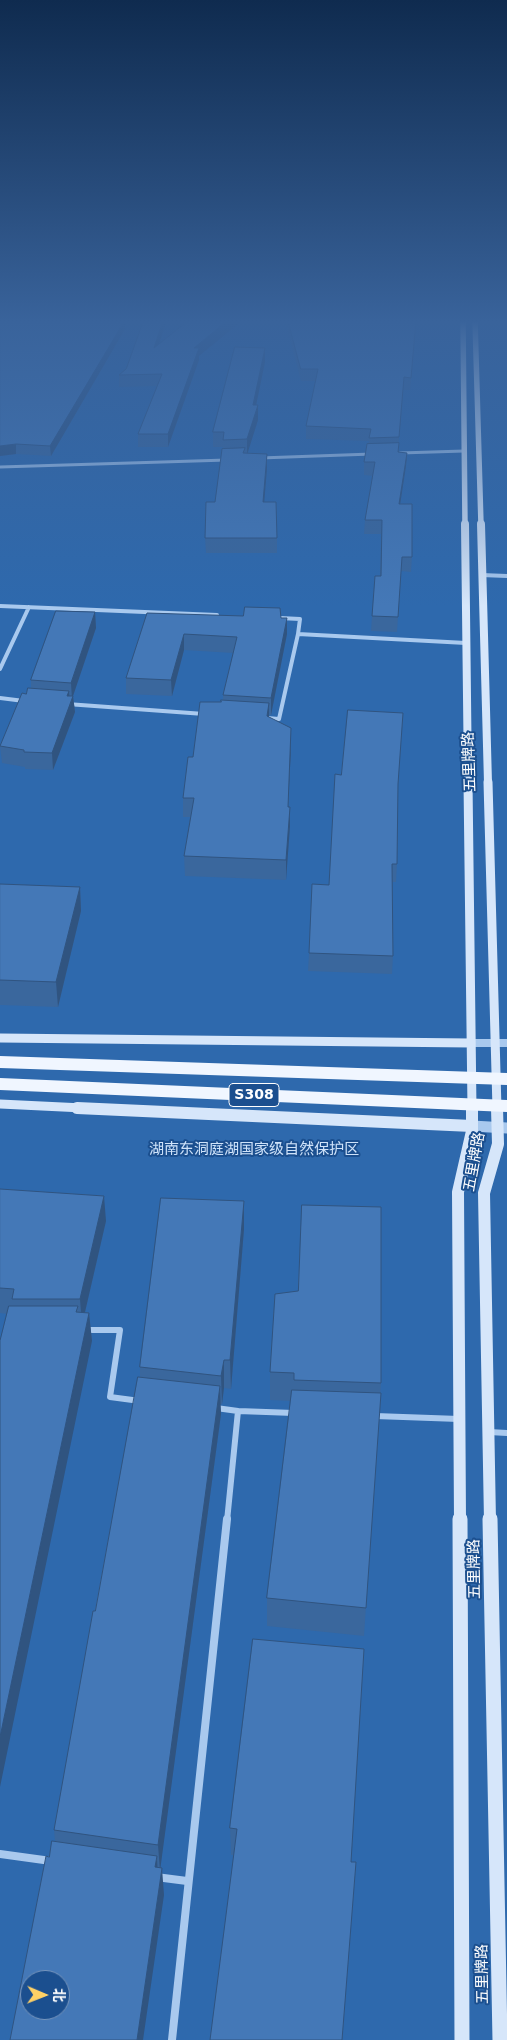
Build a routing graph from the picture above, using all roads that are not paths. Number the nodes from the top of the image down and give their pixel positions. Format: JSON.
{"nodes":[{"id":1,"x":464,"y":415,"type":"edge"},
{"id":2,"x":477,"y":415,"type":"edge"},
{"id":3,"x":464,"y":451,"type":"junction"},
{"id":4,"x":395,"y":453,"type":"edge"},
{"id":5,"x":375,"y":454,"type":"edge"},
{"id":6,"x":257,"y":458,"type":"edge"},
{"id":7,"x":228,"y":460,"type":"edge"},
{"id":8,"x":0,"y":467,"type":"edge"},
{"id":9,"x":480,"y":575,"type":"junction"},
{"id":10,"x":507,"y":576,"type":"edge"},
{"id":11,"x":0,"y":606,"type":"edge"},
{"id":12,"x":29,"y":607,"type":"junction"},
{"id":13,"x":223,"y":615,"type":"edge"},
{"id":14,"x":271,"y":618,"type":"edge"},
{"id":15,"x":298,"y":634,"type":"junction"},
{"id":16,"x":466,"y":643,"type":"junction"},
{"id":17,"x":0,"y":669,"type":"edge"},
{"id":18,"x":0,"y":698,"type":"edge"},
{"id":19,"x":30,"y":702,"type":"edge"},
{"id":20,"x":60,"y":704,"type":"edge"},
{"id":21,"x":209,"y":714,"type":"edge"},
{"id":22,"x":259,"y":718,"type":"edge"},
{"id":23,"x":0,"y":1038,"type":"edge"},
{"id":24,"x":472,"y":1043,"type":"junction"},
{"id":25,"x":494,"y":1043,"type":"junction"},
{"id":26,"x":507,"y":1043,"type":"edge"},
{"id":27,"x":0,"y":1062,"type":"edge"},
{"id":28,"x":507,"y":1079,"type":"edge"},
{"id":29,"x":0,"y":1084,"type":"edge"},
{"id":30,"x":0,"y":1104,"type":"edge"},
{"id":31,"x":507,"y":1106,"type":"edge"},
{"id":32,"x":472,"y":1128,"type":"junction"},
{"id":33,"x":502,"y":1128,"type":"edge"},
{"id":34,"x":74,"y":1330,"type":"edge"},
{"id":35,"x":149,"y":1402,"type":"edge"},
{"id":36,"x":208,"y":1408,"type":"edge"},
{"id":37,"x":238,"y":1411,"type":"junction"},
{"id":38,"x":305,"y":1413,"type":"edge"},
{"id":39,"x":363,"y":1415,"type":"edge"},
{"id":40,"x":460,"y":1418,"type":"junction"},
{"id":41,"x":489,"y":1432,"type":"junction"},
{"id":42,"x":507,"y":1433,"type":"edge"},
{"id":43,"x":0,"y":1854,"type":"edge"},
{"id":44,"x":59,"y":1862,"type":"edge"},
{"id":45,"x":148,"y":1875,"type":"edge"},
{"id":46,"x":187,"y":1881,"type":"junction"},
{"id":47,"x":172,"y":2040,"type":"edge"},
{"id":48,"x":462,"y":2040,"type":"edge"},
{"id":49,"x":500,"y":2040,"type":"edge"}],
"edges":[{"from":1,"to":3,"type":"main road","name":"五里牌路"},
{"from":2,"to":9,"type":"main road","name":"五里牌路"},
{"from":3,"to":4,"type":"street"},
{"from":3,"to":16,"type":"main road","name":"五里牌路"},
{"from":5,"to":6,"type":"street"},
{"from":7,"to":8,"type":"street"},
{"from":9,"to":10,"type":"street"},
{"from":9,"to":25,"type":"main road","name":"五里牌路"},
{"from":11,"to":12,"type":"street"},
{"from":12,"to":13,"type":"street"},
{"from":12,"to":17,"type":"street"},
{"from":14,"to":15,"type":"street"},
{"from":15,"to":16,"type":"street"},
{"from":15,"to":22,"type":"street"},
{"from":16,"to":24,"type":"main road","name":"五里牌路"},
{"from":18,"to":19,"type":"street"},
{"from":20,"to":21,"type":"street"},
{"from":23,"to":24,"type":"main road"},
{"from":24,"to":25,"type":"street"},
{"from":24,"to":32,"type":"main road","name":"五里牌路"},
{"from":25,"to":26,"type":"street"},
{"from":25,"to":33,"type":"main road","name":"五里牌路"},
{"from":27,"to":28,"type":"main road","number":"S308","bridge":true},
{"from":29,"to":31,"type":"main road","number":"S308","bridge":true},
{"from":30,"to":32,"type":"main road"},
{"from":32,"to":33,"type":"street"},
{"from":32,"to":40,"type":"main road","name":"五里牌路"},
{"from":33,"to":41,"type":"main road","name":"五里牌路"},
{"from":34,"to":35,"type":"street"},
{"from":36,"to":37,"type":"street"},
{"from":37,"to":38,"type":"street"},
{"from":37,"to":46,"type":"street"},
{"from":39,"to":40,"type":"street"},
{"from":40,"to":48,"type":"main road","name":"五里牌路"},
{"from":41,"to":42,"type":"street"},
{"from":41,"to":49,"type":"main road","name":"五里牌路"},
{"from":43,"to":44,"type":"street"},
{"from":45,"to":46,"type":"street"},
{"from":46,"to":47,"type":"street"}]}
